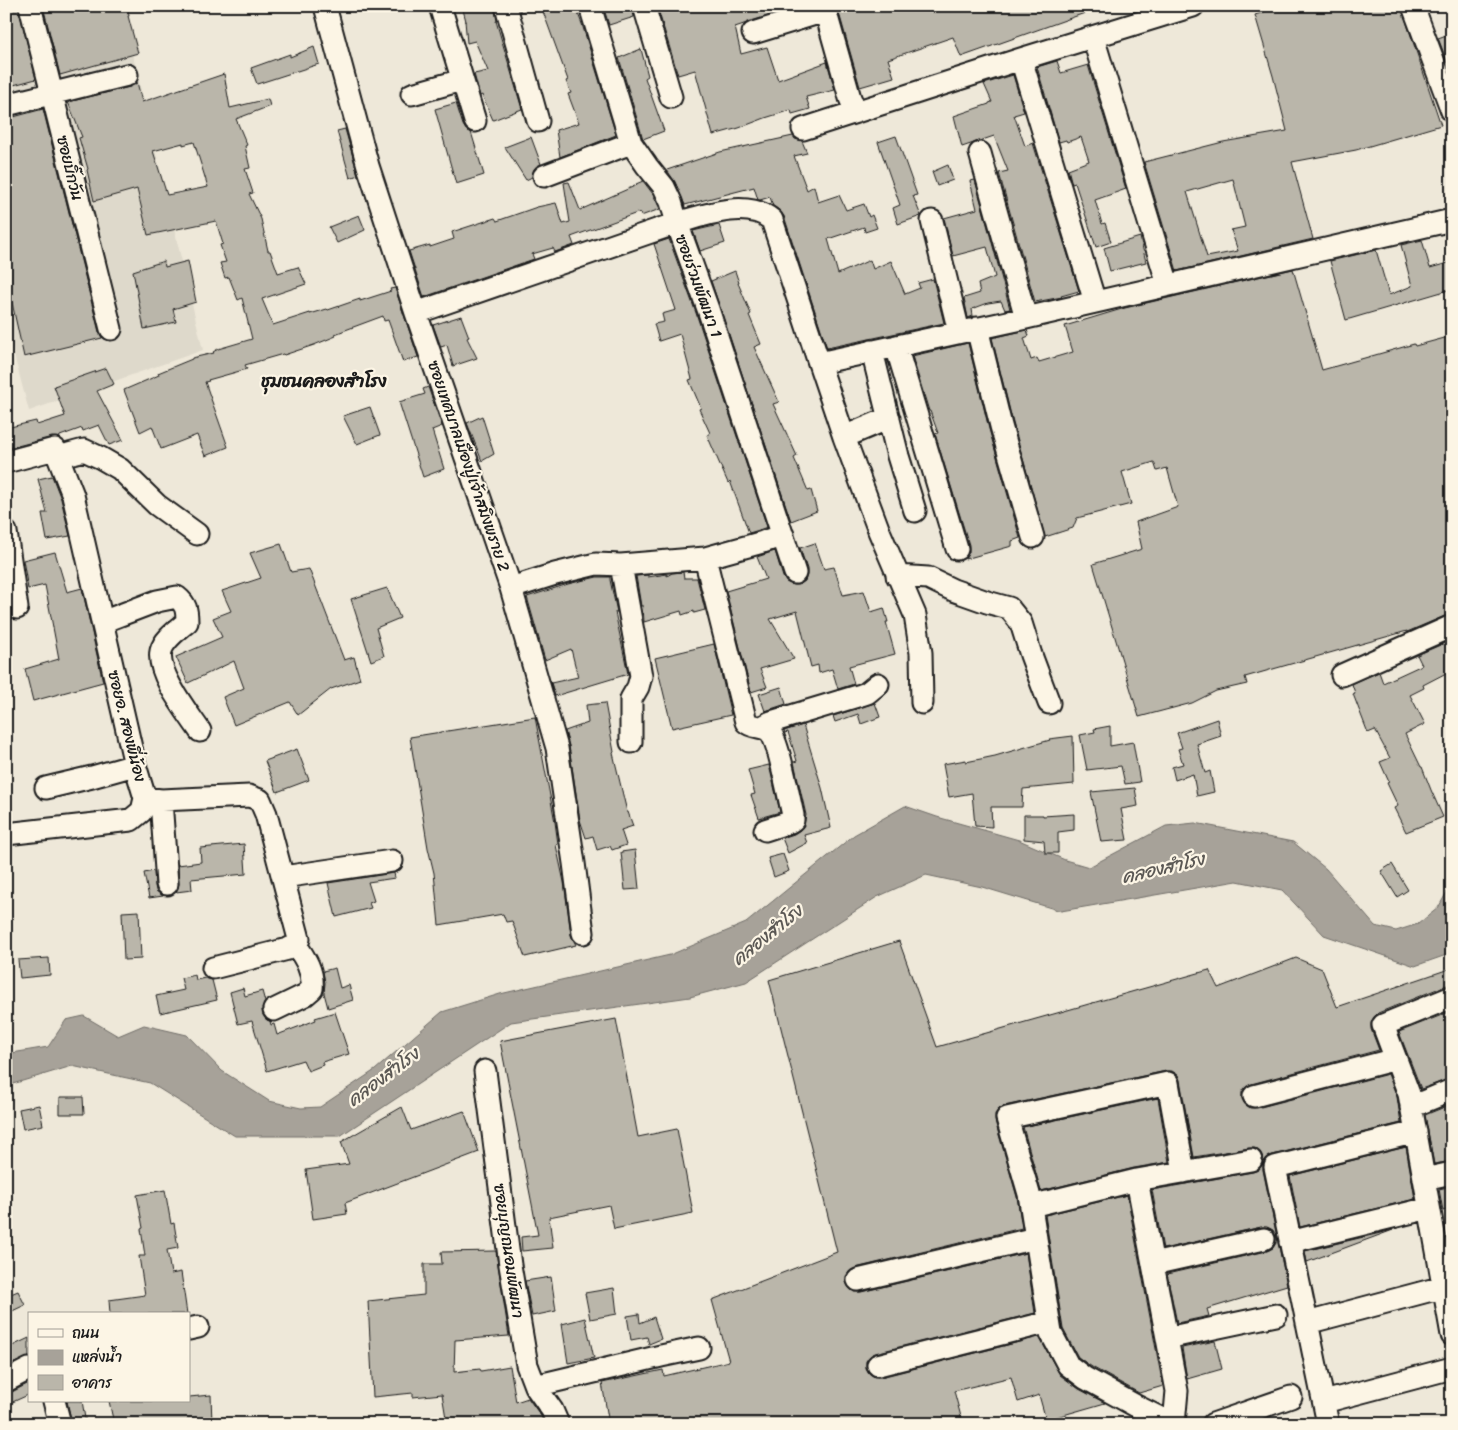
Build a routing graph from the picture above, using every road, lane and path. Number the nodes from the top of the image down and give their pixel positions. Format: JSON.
{"nodes":[{"id":1,"x":30,"y":6,"type":"edge"},
{"id":2,"x":325,"y":6,"type":"edge"},
{"id":3,"x":440,"y":6,"type":"edge"},
{"id":4,"x":506,"y":6,"type":"edge"},
{"id":5,"x":590,"y":6,"type":"edge"},
{"id":6,"x":644,"y":6,"type":"edge"},
{"id":7,"x":1193,"y":6,"type":"edge"},
{"id":8,"x":1413,"y":6,"type":"edge"},
{"id":9,"x":824,"y":8,"type":"edge"},
{"id":10,"x":753,"y":33,"type":"dead end"},
{"id":11,"x":1094,"y":37,"type":"junction"},
{"id":12,"x":1021,"y":59,"type":"junction"},
{"id":13,"x":127,"y":74,"type":"dead end"},
{"id":14,"x":462,"y":80,"type":"junction"},
{"id":15,"x":51,"y":93,"type":"junction"},
{"id":16,"x":412,"y":94,"type":"dead end"},
{"id":17,"x":671,"y":97,"type":"dead end"},
{"id":18,"x":6,"y":105,"type":"edge"},
{"id":19,"x":853,"y":106,"type":"junction"},
{"id":20,"x":1452,"y":111,"type":"edge"},
{"id":21,"x":475,"y":120,"type":"dead end"},
{"id":22,"x":538,"y":121,"type":"dead end"},
{"id":23,"x":804,"y":130,"type":"dead end"},
{"id":24,"x":631,"y":143,"type":"junction"},
{"id":25,"x":980,"y":152,"type":"dead end"},
{"id":26,"x":544,"y":176,"type":"dead end"},
{"id":27,"x":1452,"y":220,"type":"edge"},
{"id":28,"x":932,"y":221,"type":"dead end"},
{"id":29,"x":677,"y":222,"type":"junction"},
{"id":30,"x":1168,"y":285,"type":"junction"},
{"id":31,"x":1095,"y":302,"type":"junction"},
{"id":32,"x":416,"y":313,"type":"junction"},
{"id":33,"x":1026,"y":318,"type":"junction"},
{"id":34,"x":111,"y":329,"type":"dead end"},
{"id":35,"x":968,"y":330,"type":"junction"},
{"id":36,"x":896,"y":346,"type":"junction"},
{"id":37,"x":872,"y":350,"type":"junction"},
{"id":38,"x":819,"y":363,"type":"junction"},
{"id":39,"x":889,"y":418,"type":"junction"},
{"id":40,"x":844,"y":438,"type":"junction"},
{"id":41,"x":59,"y":458,"type":"junction"},
{"id":42,"x":6,"y":462,"type":"edge"},
{"id":43,"x":915,"y":511,"type":"dead end"},
{"id":44,"x":6,"y":532,"type":"edge"},
{"id":45,"x":197,"y":534,"type":"dead end"},
{"id":46,"x":783,"y":535,"type":"junction"},
{"id":47,"x":1033,"y":537,"type":"dead end"},
{"id":48,"x":957,"y":549,"type":"dead end"},
{"id":49,"x":705,"y":558,"type":"junction"},
{"id":50,"x":621,"y":565,"type":"junction"},
{"id":51,"x":795,"y":573,"type":"dead end"},
{"id":52,"x":897,"y":576,"type":"junction"},
{"id":53,"x":511,"y":588,"type":"junction"},
{"id":54,"x":17,"y":608,"type":"dead end"},
{"id":55,"x":102,"y":622,"type":"junction"},
{"id":56,"x":1452,"y":626,"type":"edge"},
{"id":57,"x":1342,"y":676,"type":"dead end"},
{"id":58,"x":878,"y":684,"type":"dead end"},
{"id":59,"x":922,"y":703,"type":"dead end"},
{"id":60,"x":1049,"y":703,"type":"dead end"},
{"id":61,"x":762,"y":727,"type":"junction"},
{"id":62,"x":200,"y":731,"type":"dead end"},
{"id":63,"x":631,"y":742,"type":"dead end"},
{"id":64,"x":135,"y":765,"type":"junction"},
{"id":65,"x":46,"y":788,"type":"dead end"},
{"id":66,"x":153,"y":799,"type":"junction"},
{"id":67,"x":765,"y":830,"type":"dead end"},
{"id":68,"x":6,"y":834,"type":"edge"},
{"id":69,"x":392,"y":861,"type":"dead end"},
{"id":70,"x":283,"y":877,"type":"junction"},
{"id":71,"x":167,"y":884,"type":"dead end"},
{"id":72,"x":583,"y":934,"type":"dead end"},
{"id":73,"x":296,"y":945,"type":"junction"},
{"id":74,"x":213,"y":968,"type":"dead end"},
{"id":75,"x":1452,"y":997,"type":"edge"},
{"id":76,"x":274,"y":1010,"type":"dead end"},
{"id":77,"x":1396,"y":1059,"type":"junction"},
{"id":78,"x":485,"y":1071,"type":"dead end"},
{"id":79,"x":1452,"y":1090,"type":"edge"},
{"id":80,"x":1254,"y":1096,"type":"dead end"},
{"id":81,"x":1411,"y":1107,"type":"junction"},
{"id":82,"x":1416,"y":1132,"type":"junction"},
{"id":83,"x":1251,"y":1160,"type":"dead end"},
{"id":84,"x":1184,"y":1172,"type":"junction"},
{"id":85,"x":1452,"y":1173,"type":"edge"},
{"id":86,"x":1424,"y":1179,"type":"junction"},
{"id":87,"x":1137,"y":1180,"type":"junction"},
{"id":88,"x":1031,"y":1206,"type":"junction"},
{"id":89,"x":1429,"y":1208,"type":"junction"},
{"id":90,"x":1036,"y":1238,"type":"junction"},
{"id":91,"x":1264,"y":1239,"type":"dead end"},
{"id":92,"x":1290,"y":1242,"type":"junction"},
{"id":93,"x":1444,"y":1250,"type":"edge"},
{"id":94,"x":1153,"y":1264,"type":"junction"},
{"id":95,"x":858,"y":1280,"type":"dead end"},
{"id":96,"x":1443,"y":1286,"type":"junction"},
{"id":97,"x":1276,"y":1315,"type":"dead end"},
{"id":98,"x":1049,"y":1322,"type":"junction"},
{"id":99,"x":1307,"y":1323,"type":"junction"},
{"id":100,"x":1452,"y":1332,"type":"edge"},
{"id":101,"x":1167,"y":1338,"type":"junction"},
{"id":102,"x":699,"y":1348,"type":"dead end"},
{"id":103,"x":878,"y":1365,"type":"dead end"},
{"id":104,"x":1452,"y":1368,"type":"edge"},
{"id":105,"x":28,"y":1369,"type":"edge"},
{"id":106,"x":6,"y":1380,"type":"edge"},
{"id":107,"x":535,"y":1386,"type":"junction"},
{"id":108,"x":1291,"y":1397,"type":"dead end"},
{"id":109,"x":54,"y":1402,"type":"edge"},
{"id":110,"x":1324,"y":1402,"type":"junction"},
{"id":111,"x":60,"y":1424,"type":"edge"},
{"id":112,"x":558,"y":1424,"type":"edge"},
{"id":113,"x":1173,"y":1424,"type":"edge"},
{"id":114,"x":1213,"y":1424,"type":"edge"},
{"id":115,"x":1328,"y":1424,"type":"edge"}],
"edges":[{"from":1,"to":15,"type":"street","name":"ซอยบิ๊กวัน"},
{"from":2,"to":32,"type":"street","name":"ซอยเทศบาลเมืองปู่เจ้าสมิงพราย 2"},
{"from":3,"to":14,"type":"street"},
{"from":4,"to":22,"type":"street"},
{"from":5,"to":24,"type":"street","name":"ซอยร่วมพัฒนา 1"},
{"from":6,"to":17,"type":"street"},
{"from":7,"to":11,"type":"street"},
{"from":8,"to":20,"type":"street"},
{"from":9,"to":10,"type":"street"},
{"from":9,"to":19,"type":"street"},
{"from":11,"to":12,"type":"street"},
{"from":11,"to":30,"type":"street"},
{"from":12,"to":19,"type":"street"},
{"from":12,"to":31,"type":"street"},
{"from":13,"to":15,"type":"street"},
{"from":14,"to":16,"type":"street"},
{"from":14,"to":21,"type":"street"},
{"from":15,"to":18,"type":"street"},
{"from":15,"to":34,"type":"street","name":"ซอยบิ๊กวัน"},
{"from":19,"to":23,"type":"street"},
{"from":24,"to":26,"type":"street"},
{"from":24,"to":29,"type":"street","name":"ซอยร่วมพัฒนา 1"},
{"from":25,"to":33,"type":"street"},
{"from":27,"to":30,"type":"street"},
{"from":28,"to":35,"type":"street"},
{"from":29,"to":32,"type":"street"},
{"from":29,"to":38,"type":"street"},
{"from":29,"to":46,"type":"street","name":"ซอยร่วมพัฒนา 1"},
{"from":30,"to":31,"type":"street"},
{"from":31,"to":33,"type":"street"},
{"from":32,"to":53,"type":"street","name":"ซอยเทศบาลเมืองปู่เจ้าสมิงพราย 2"},
{"from":33,"to":35,"type":"street"},
{"from":35,"to":36,"type":"street"},
{"from":35,"to":47,"type":"street"},
{"from":36,"to":37,"type":"street"},
{"from":36,"to":48,"type":"street"},
{"from":37,"to":38,"type":"street"},
{"from":37,"to":39,"type":"street"},
{"from":38,"to":40,"type":"street"},
{"from":39,"to":40,"type":"street"},
{"from":39,"to":43,"type":"street"},
{"from":40,"to":52,"type":"street"},
{"from":41,"to":42,"type":"street"},
{"from":41,"to":45,"type":"street"},
{"from":41,"to":55,"type":"street","name":"ซอยอ. สองพี่น้อง"},
{"from":44,"to":54,"type":"street"},
{"from":46,"to":49,"type":"street"},
{"from":46,"to":51,"type":"street","name":"ซอยร่วมพัฒนา 1"},
{"from":49,"to":50,"type":"street"},
{"from":49,"to":61,"type":"street"},
{"from":50,"to":53,"type":"street"},
{"from":50,"to":63,"type":"street"},
{"from":52,"to":59,"type":"street"},
{"from":52,"to":60,"type":"street"},
{"from":53,"to":72,"type":"street","name":"ซอยเทศบาลเมืองปู่เจ้าสมิงพราย 2"},
{"from":55,"to":62,"type":"street"},
{"from":55,"to":64,"type":"street","name":"ซอยอ. สองพี่น้อง"},
{"from":56,"to":57,"type":"street"},
{"from":58,"to":61,"type":"street"},
{"from":61,"to":67,"type":"street"},
{"from":64,"to":65,"type":"street"},
{"from":64,"to":66,"type":"street","name":"ซอยอ. สองพี่น้อง"},
{"from":66,"to":68,"type":"street"},
{"from":66,"to":70,"type":"street","name":"ซอยอ. สองพี่น้อง"},
{"from":66,"to":71,"type":"street"},
{"from":69,"to":70,"type":"street"},
{"from":70,"to":73,"type":"street","name":"ซอยอ. สองพี่น้อง"},
{"from":73,"to":74,"type":"street"},
{"from":73,"to":76,"type":"street"},
{"from":75,"to":77,"type":"street"},
{"from":77,"to":80,"type":"street"},
{"from":77,"to":81,"type":"street"},
{"from":78,"to":107,"type":"street","name":"ซอยบุญถนอมพัฒนา"},
{"from":79,"to":81,"type":"street"},
{"from":81,"to":82,"type":"street"},
{"from":82,"to":86,"type":"street"},
{"from":82,"to":92,"type":"street"},
{"from":83,"to":84,"type":"street"},
{"from":84,"to":87,"type":"street"},
{"from":84,"to":88,"type":"street"},
{"from":85,"to":86,"type":"street"},
{"from":86,"to":89,"type":"street"},
{"from":87,"to":88,"type":"street"},
{"from":87,"to":94,"type":"street"},
{"from":88,"to":90,"type":"street"},
{"from":89,"to":92,"type":"street"},
{"from":89,"to":93,"type":"street"},
{"from":90,"to":95,"type":"street"},
{"from":90,"to":98,"type":"street"},
{"from":91,"to":94,"type":"street"},
{"from":92,"to":99,"type":"street"},
{"from":93,"to":96,"type":"street"},
{"from":94,"to":101,"type":"street"},
{"from":96,"to":99,"type":"street"},
{"from":96,"to":100,"type":"street"},
{"from":97,"to":101,"type":"street"},
{"from":98,"to":103,"type":"street"},
{"from":98,"to":113,"type":"street"},
{"from":99,"to":110,"type":"street"},
{"from":101,"to":113,"type":"street"},
{"from":102,"to":107,"type":"street"},
{"from":104,"to":110,"type":"street"},
{"from":105,"to":106,"type":"street"},
{"from":107,"to":112,"type":"street","name":"ซอยบุญถนอมพัฒนา"},
{"from":108,"to":114,"type":"street"},
{"from":109,"to":111,"type":"street"},
{"from":110,"to":115,"type":"street"}]}
